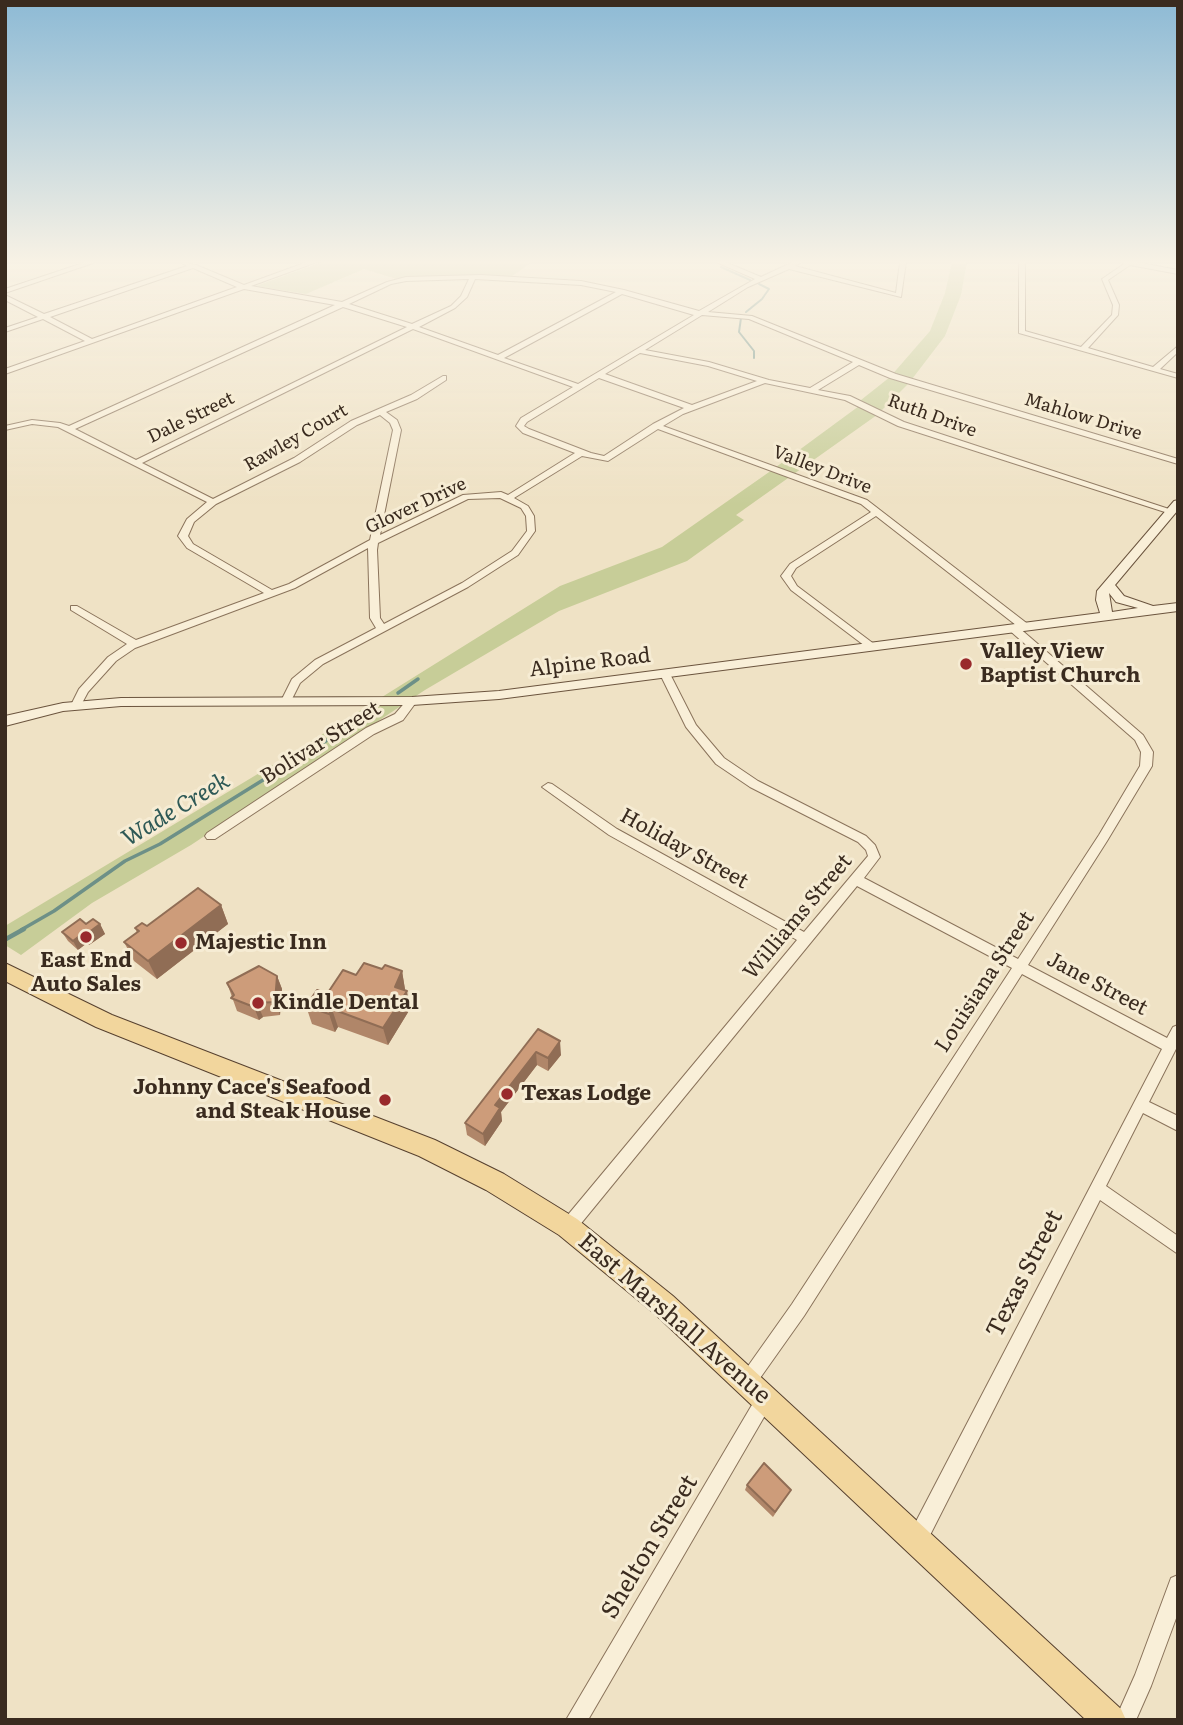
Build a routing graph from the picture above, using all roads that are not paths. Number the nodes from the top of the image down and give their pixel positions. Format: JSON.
{"nodes":[{"id":1,"x":87,"y":342,"type":"edge"},
{"id":2,"x":257,"y":342,"type":"edge"},
{"id":3,"x":381,"y":342,"type":"edge"},
{"id":4,"x":455,"y":342,"type":"edge"},
{"id":5,"x":527,"y":342,"type":"edge"},
{"id":6,"x":654,"y":342,"type":"edge"},
{"id":7,"x":812,"y":342,"type":"edge"},
{"id":8,"x":1059,"y":342,"type":"edge"},
{"id":9,"x":1089,"y":342,"type":"edge"},
{"id":10,"x":1178,"y":348,"type":"edge"},
{"id":11,"x":1083,"y":349,"type":"junction"},
{"id":12,"x":640,"y":351,"type":"junction"},
{"id":13,"x":498,"y":358,"type":"junction"},
{"id":14,"x":859,"y":362,"type":"junction"},
{"id":15,"x":1155,"y":369,"type":"junction"},
{"id":16,"x":5,"y":372,"type":"edge"},
{"id":17,"x":599,"y":375,"type":"junction"},
{"id":18,"x":1178,"y":376,"type":"edge"},
{"id":19,"x":443,"y":378,"type":"dead end"},
{"id":20,"x":764,"y":381,"type":"junction"},
{"id":21,"x":579,"y":387,"type":"junction"},
{"id":22,"x":811,"y":390,"type":"junction"},
{"id":23,"x":690,"y":407,"type":"junction"},
{"id":24,"x":380,"y":411,"type":"junction"},
{"id":25,"x":656,"y":426,"type":"junction"},
{"id":26,"x":5,"y":428,"type":"edge"},
{"id":27,"x":69,"y":429,"type":"junction"},
{"id":28,"x":581,"y":453,"type":"junction"},
{"id":29,"x":1178,"y":462,"type":"edge"},
{"id":30,"x":136,"y":463,"type":"junction"},
{"id":31,"x":510,"y":497,"type":"junction"},
{"id":32,"x":212,"y":502,"type":"junction"},
{"id":33,"x":1174,"y":507,"type":"edge"},
{"id":34,"x":878,"y":511,"type":"junction"},
{"id":35,"x":372,"y":542,"type":"junction"},
{"id":36,"x":1108,"y":584,"type":"junction"},
{"id":37,"x":272,"y":594,"type":"junction"},
{"id":38,"x":1178,"y":607,"type":"edge"},
{"id":39,"x":74,"y":608,"type":"dead end"},
{"id":40,"x":1159,"y":609,"type":"junction"},
{"id":41,"x":1107,"y":616,"type":"junction"},
{"id":42,"x":1019,"y":627,"type":"junction"},
{"id":43,"x":382,"y":629,"type":"junction"},
{"id":44,"x":135,"y":644,"type":"junction"},
{"id":45,"x":873,"y":647,"type":"junction"},
{"id":46,"x":665,"y":674,"type":"junction"},
{"id":47,"x":286,"y":701,"type":"junction"},
{"id":48,"x":412,"y":701,"type":"junction"},
{"id":49,"x":76,"y":705,"type":"junction"},
{"id":50,"x":5,"y":722,"type":"edge"},
{"id":51,"x":548,"y":787,"type":"dead end"},
{"id":52,"x":211,"y":836,"type":"dead end"},
{"id":53,"x":856,"y":880,"type":"junction"},
{"id":54,"x":806,"y":939,"type":"junction"},
{"id":55,"x":1019,"y":967,"type":"junction"},
{"id":56,"x":5,"y":971,"type":"edge"},
{"id":57,"x":1174,"y":1038,"type":"edge"},
{"id":58,"x":1140,"y":1104,"type":"junction"},
{"id":59,"x":1178,"y":1124,"type":"edge"},
{"id":60,"x":1096,"y":1188,"type":"junction"},
{"id":61,"x":568,"y":1227,"type":"junction"},
{"id":62,"x":1178,"y":1245,"type":"edge"},
{"id":63,"x":756,"y":1391,"type":"junction"},
{"id":64,"x":917,"y":1541,"type":"junction"},
{"id":65,"x":1178,"y":1585,"type":"edge"},
{"id":66,"x":576,"y":1720,"type":"edge"},
{"id":67,"x":1111,"y":1720,"type":"edge"},
{"id":68,"x":1125,"y":1720,"type":"edge"}],
"edges":[{"from":1,"to":16,"type":"street"},
{"from":2,"to":27,"type":"street","name":"Mahlow Drive"},
{"from":3,"to":30,"type":"street","name":"Dale Street"},
{"from":4,"to":13,"type":"street"},
{"from":5,"to":13,"type":"street"},
{"from":6,"to":12,"type":"street"},
{"from":7,"to":14,"type":"street","name":"Mahlow Drive"},
{"from":8,"to":11,"type":"street"},
{"from":9,"to":11,"type":"street"},
{"from":10,"to":15,"type":"street"},
{"from":11,"to":15,"type":"street"},
{"from":12,"to":17,"type":"street"},
{"from":12,"to":20,"type":"street","name":"Ruth Drive"},
{"from":13,"to":21,"type":"street"},
{"from":14,"to":22,"type":"street"},
{"from":14,"to":29,"type":"street","name":"Mahlow Drive"},
{"from":15,"to":18,"type":"street"},
{"from":17,"to":21,"type":"street"},
{"from":17,"to":23,"type":"street"},
{"from":19,"to":24,"type":"street","name":"Rawley Court"},
{"from":20,"to":22,"type":"street","name":"Ruth Drive"},
{"from":20,"to":23,"type":"street"},
{"from":21,"to":28,"type":"street"},
{"from":22,"to":33,"type":"street","name":"Ruth Drive"},
{"from":23,"to":25,"type":"street"},
{"from":24,"to":32,"type":"street","name":"Rawley Court"},
{"from":24,"to":35,"type":"street"},
{"from":25,"to":28,"type":"street"},
{"from":25,"to":34,"type":"street","name":"Valley Drive"},
{"from":26,"to":27,"type":"street"},
{"from":27,"to":30,"type":"street"},
{"from":28,"to":31,"type":"street"},
{"from":30,"to":32,"type":"street"},
{"from":31,"to":35,"type":"street","name":"Glover Drive"},
{"from":31,"to":43,"type":"street"},
{"from":32,"to":37,"type":"street","name":"Rawley Court"},
{"from":33,"to":36,"type":"main road"},
{"from":34,"to":42,"type":"street","name":"Valley Drive"},
{"from":34,"to":45,"type":"street"},
{"from":35,"to":37,"type":"street","name":"Glover Drive"},
{"from":35,"to":43,"type":"street"},
{"from":36,"to":40,"type":"main road"},
{"from":36,"to":41,"type":"main road"},
{"from":37,"to":44,"type":"street","name":"Glover Drive"},
{"from":38,"to":40,"type":"main road","name":"Alpine Road"},
{"from":39,"to":44,"type":"street"},
{"from":40,"to":41,"type":"main road","name":"Alpine Road"},
{"from":41,"to":42,"type":"main road","name":"Alpine Road"},
{"from":42,"to":45,"type":"main road","name":"Alpine Road"},
{"from":42,"to":55,"type":"street","name":"Louisiana Street"},
{"from":43,"to":47,"type":"street"},
{"from":44,"to":49,"type":"street","name":"Glover Drive"},
{"from":45,"to":46,"type":"main road","name":"Alpine Road"},
{"from":46,"to":48,"type":"main road","name":"Alpine Road"},
{"from":46,"to":53,"type":"street","name":"Williams Street"},
{"from":47,"to":48,"type":"main road","name":"Alpine Road"},
{"from":47,"to":49,"type":"main road","name":"Alpine Road"},
{"from":48,"to":52,"type":"street","name":"Bolivar Street"},
{"from":49,"to":50,"type":"main road","name":"Alpine Road"},
{"from":51,"to":54,"type":"street","name":"Holiday Street"},
{"from":53,"to":54,"type":"street","name":"Williams Street"},
{"from":53,"to":55,"type":"street","name":"Jane Street"},
{"from":54,"to":61,"type":"street","name":"Williams Street"},
{"from":55,"to":57,"type":"street","name":"Jane Street"},
{"from":55,"to":63,"type":"street","name":"Louisiana Street"},
{"from":56,"to":61,"type":"main road","name":"East Marshall Avenue"},
{"from":57,"to":58,"type":"street","name":"Texas Street"},
{"from":58,"to":59,"type":"street"},
{"from":58,"to":60,"type":"street","name":"Texas Street"},
{"from":60,"to":62,"type":"street"},
{"from":60,"to":64,"type":"street","name":"Texas Street"},
{"from":61,"to":63,"type":"main road","name":"East Marshall Avenue"},
{"from":63,"to":64,"type":"main road","name":"East Marshall Avenue"},
{"from":63,"to":66,"type":"street","name":"Shelton Street"},
{"from":64,"to":67,"type":"main road","name":"East Marshall Avenue"},
{"from":65,"to":68,"type":"street"}]}
